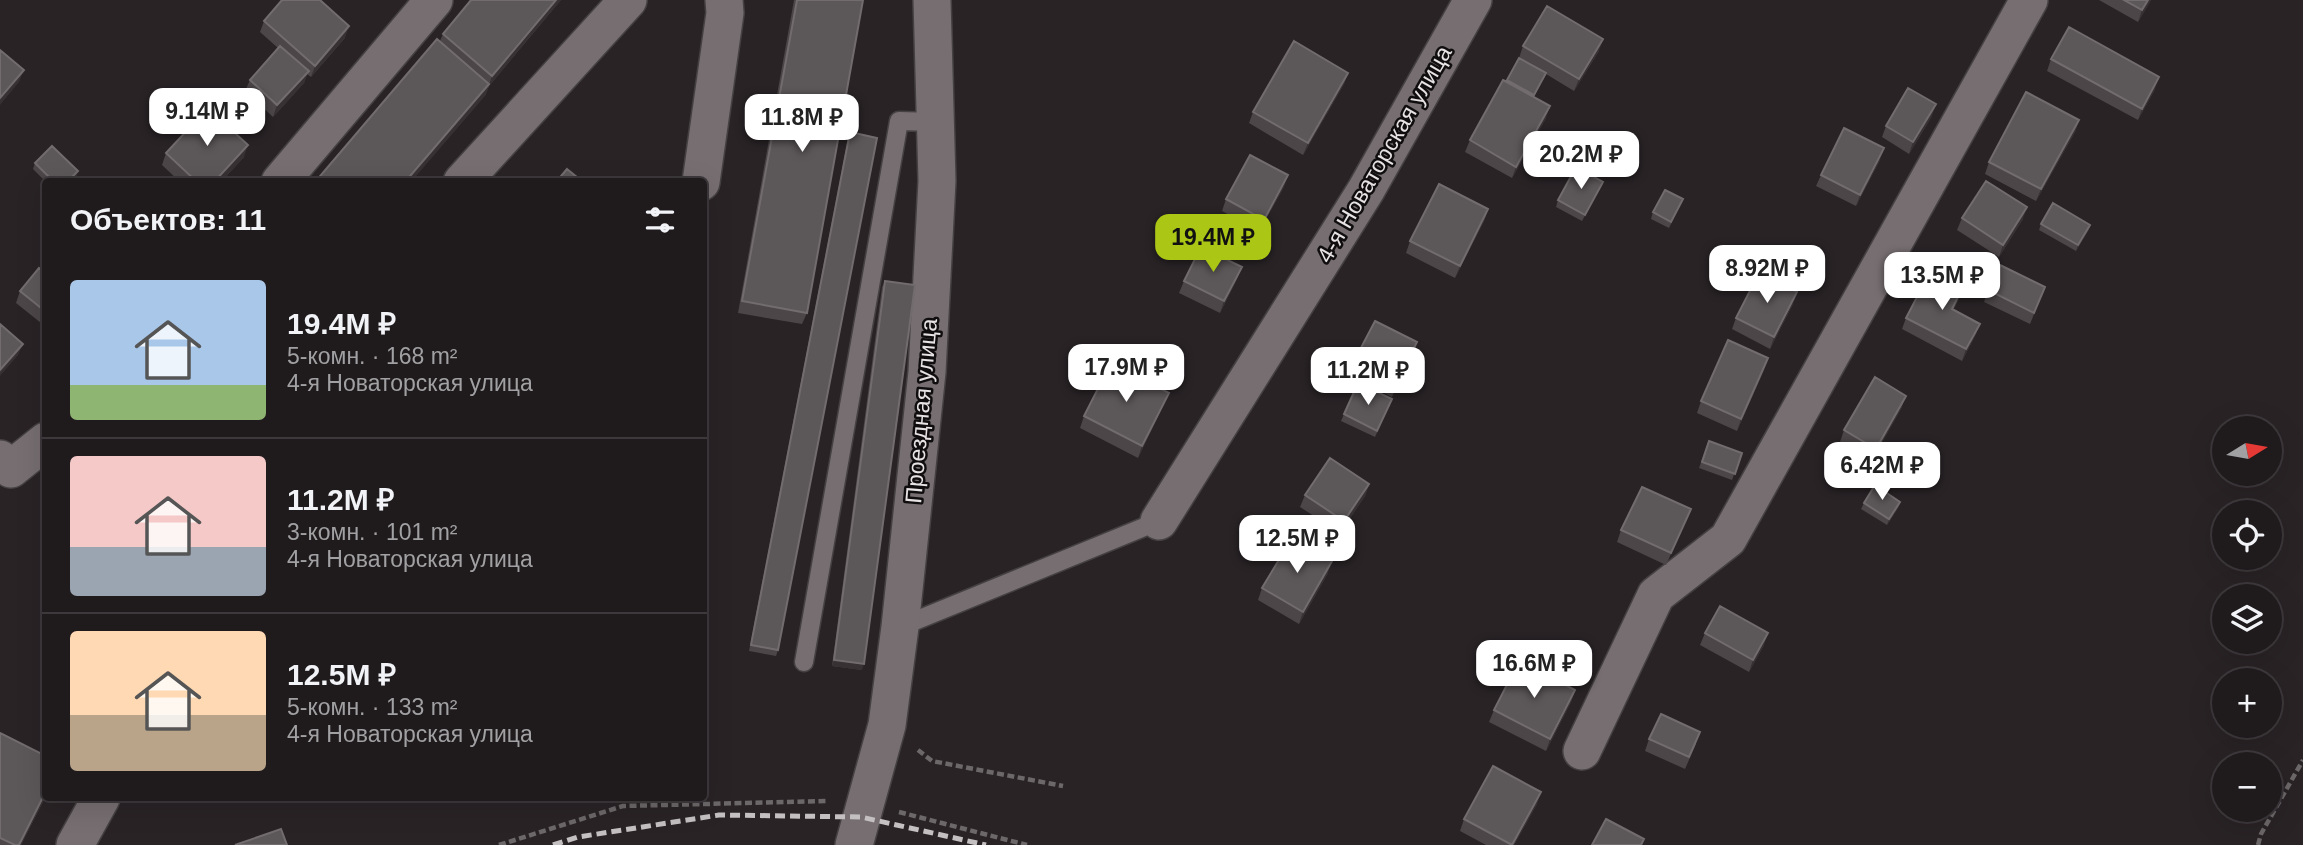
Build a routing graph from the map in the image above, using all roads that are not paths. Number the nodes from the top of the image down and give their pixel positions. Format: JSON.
{"nodes":[{"id":1,"x":434,"y":0,"type":"edge"},
{"id":2,"x":628,"y":0,"type":"edge"},
{"id":3,"x":724,"y":0,"type":"edge"},
{"id":4,"x":932,"y":0,"type":"edge"},
{"id":5,"x":1473,"y":0,"type":"edge"},
{"id":6,"x":2029,"y":0,"type":"edge"},
{"id":7,"x":935,"y":122,"type":"junction"},
{"id":8,"x":283,"y":178,"type":"edge"},
{"id":9,"x":466,"y":178,"type":"edge"},
{"id":10,"x":702,"y":178,"type":"edge"},
{"id":11,"x":42,"y":444,"type":"edge"},
{"id":12,"x":4,"y":472,"type":"edge"},
{"id":13,"x":1158,"y":521,"type":"joint"},
{"id":14,"x":900,"y":627,"type":"junction"},
{"id":15,"x":804,"y":662,"type":"dead end"},
{"id":16,"x":1582,"y":751,"type":"dead end"},
{"id":17,"x":99,"y":801,"type":"edge"},
{"id":18,"x":860,"y":822,"type":"edge"},
{"id":19,"x":75,"y":845,"type":"edge"}],
"edges":[{"from":1,"to":8,"type":"street"},
{"from":2,"to":9,"type":"street"},
{"from":3,"to":10,"type":"street"},
{"from":4,"to":7,"type":"street","name":"Проездная улица"},
{"from":5,"to":13,"type":"street","name":"4-я Новаторская улица"},
{"from":6,"to":16,"type":"street"},
{"from":7,"to":14,"type":"street","name":"Проездная улица"},
{"from":7,"to":15,"type":"lane"},
{"from":11,"to":12,"type":"street"},
{"from":13,"to":14,"type":"lane"},
{"from":14,"to":18,"type":"street","name":"Проездная улица"},
{"from":17,"to":19,"type":"street"}]}
